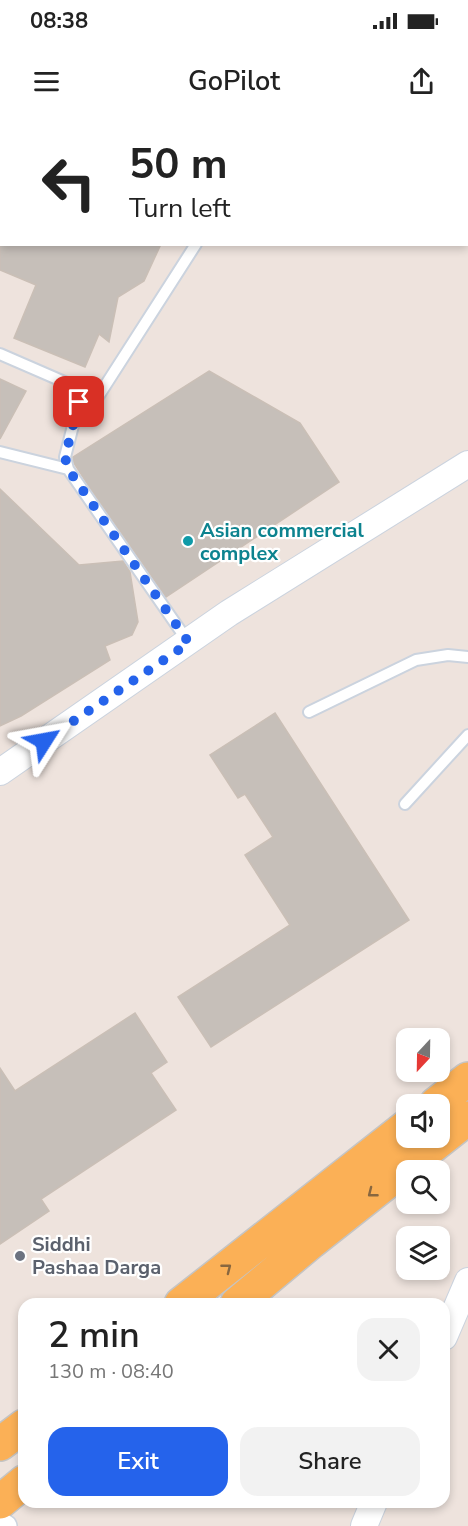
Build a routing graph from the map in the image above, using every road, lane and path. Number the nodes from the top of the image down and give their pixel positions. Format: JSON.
{"nodes":[{"id":1,"x":195,"y":246,"type":"edge"},
{"id":2,"x":0,"y":354,"type":"edge"},
{"id":3,"x":96,"y":400,"type":"junction"},
{"id":4,"x":0,"y":452,"type":"edge"},
{"id":5,"x":468,"y":464,"type":"edge"},
{"id":6,"x":68,"y":469,"type":"junction"},
{"id":7,"x":189,"y":643,"type":"junction"},
{"id":8,"x":468,"y":657,"type":"edge"},
{"id":9,"x":309,"y":712,"type":"dead end"},
{"id":10,"x":468,"y":735,"type":"edge"},
{"id":11,"x":3,"y":765,"type":"edge"},
{"id":12,"x":405,"y":804,"type":"dead end"},
{"id":13,"x":468,"y":1079,"type":"edge"},
{"id":14,"x":449,"y":1094,"type":"edge"},
{"id":15,"x":468,"y":1118,"type":"edge"},
{"id":16,"x":396,"y":1135,"type":"edge"},
{"id":17,"x":468,"y":1283,"type":"edge"},
{"id":18,"x":189,"y":1298,"type":"edge"},
{"id":19,"x":244,"y":1298,"type":"edge"},
{"id":20,"x":450,"y":1324,"type":"edge"},
{"id":21,"x":18,"y":1430,"type":"edge"},
{"id":22,"x":0,"y":1444,"type":"edge"},
{"id":23,"x":18,"y":1487,"type":"edge"},
{"id":24,"x":0,"y":1502,"type":"edge"},
{"id":25,"x":372,"y":1508,"type":"edge"},
{"id":26,"x":0,"y":1523,"type":"edge"},
{"id":27,"x":6,"y":1526,"type":"edge"},
{"id":28,"x":364,"y":1526,"type":"edge"}],
"edges":[{"from":1,"to":3,"type":"lane"},
{"from":2,"to":3,"type":"lane"},
{"from":3,"to":6,"type":"lane"},
{"from":4,"to":6,"type":"lane"},
{"from":5,"to":7,"type":"street"},
{"from":6,"to":7,"type":"lane"},
{"from":7,"to":11,"type":"street"},
{"from":8,"to":9,"type":"lane"},
{"from":10,"to":12,"type":"lane"},
{"from":13,"to":14,"type":"main road"},
{"from":15,"to":19,"type":"main road","one_way":true},
{"from":18,"to":16,"type":"main road","one_way":true},
{"from":17,"to":20,"type":"street"},
{"from":21,"to":22,"type":"main road"},
{"from":23,"to":24,"type":"main road"},
{"from":25,"to":28,"type":"street"},
{"from":26,"to":27,"type":"street"}]}
